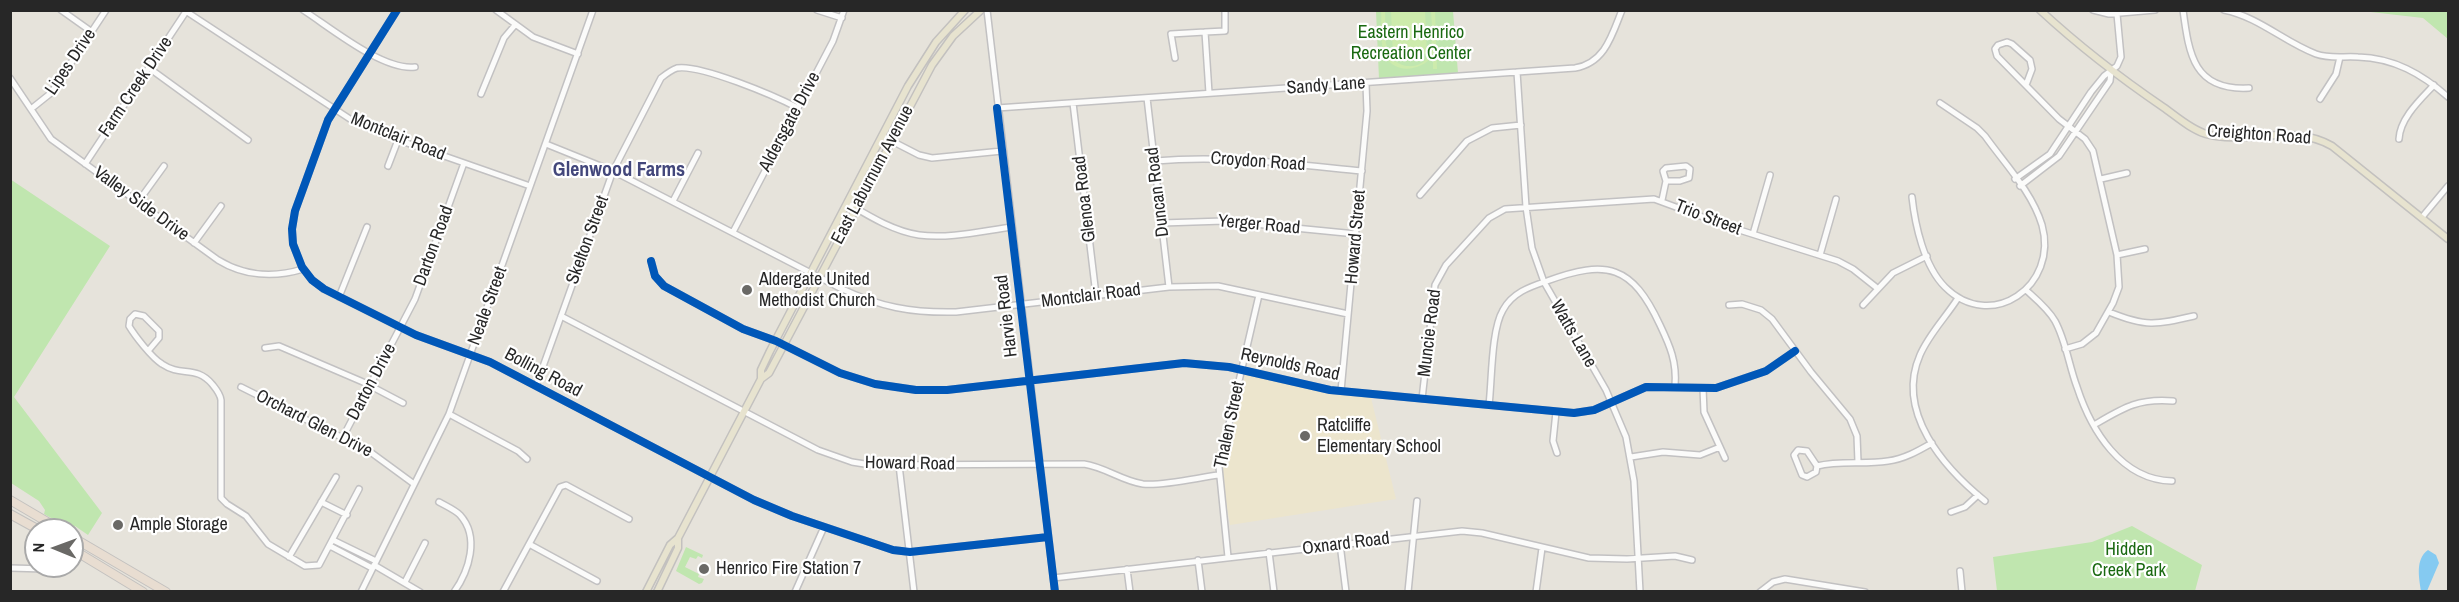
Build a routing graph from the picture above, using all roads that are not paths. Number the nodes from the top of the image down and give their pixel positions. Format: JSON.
{"nodes":[{"id":1,"x":61,"y":10,"type":"edge"},
{"id":2,"x":106,"y":10,"type":"edge"},
{"id":3,"x":303,"y":10,"type":"edge"},
{"id":4,"x":397,"y":10,"type":"edge"},
{"id":5,"x":496,"y":10,"type":"edge"},
{"id":6,"x":593,"y":10,"type":"edge"},
{"id":7,"x":817,"y":10,"type":"edge"},
{"id":8,"x":844,"y":10,"type":"edge"},
{"id":9,"x":965,"y":10,"type":"edge"},
{"id":10,"x":981,"y":10,"type":"edge"},
{"id":11,"x":987,"y":10,"type":"edge"},
{"id":12,"x":1225,"y":10,"type":"edge"},
{"id":13,"x":1622,"y":10,"type":"edge"},
{"id":14,"x":2040,"y":10,"type":"edge"},
{"id":15,"x":2093,"y":10,"type":"edge"},
{"id":16,"x":2155,"y":10,"type":"edge"},
{"id":17,"x":2182,"y":10,"type":"edge"},
{"id":18,"x":2224,"y":10,"type":"edge"},
{"id":19,"x":186,"y":11,"type":"edge"},
{"id":20,"x":2117,"y":14,"type":"junction"},
{"id":21,"x":842,"y":18,"type":"junction"},
{"id":22,"x":515,"y":25,"type":"junction"},
{"id":23,"x":92,"y":32,"type":"junction"},
{"id":24,"x":1206,"y":32,"type":"junction"},
{"id":25,"x":370,"y":54,"type":"junction"},
{"id":26,"x":578,"y":54,"type":"junction"},
{"id":27,"x":2340,"y":57,"type":"junction"},
{"id":28,"x":1175,"y":58,"type":"dead end"},
{"id":29,"x":415,"y":67,"type":"dead end"},
{"id":30,"x":149,"y":68,"type":"junction"},
{"id":31,"x":1517,"y":72,"type":"junction"},
{"id":32,"x":2111,"y":72,"type":"junction"},
{"id":33,"x":10,"y":78,"type":"edge"},
{"id":34,"x":1366,"y":84,"type":"junction"},
{"id":35,"x":2026,"y":85,"type":"junction"},
{"id":36,"x":2434,"y":85,"type":"junction"},
{"id":37,"x":2248,"y":88,"type":"dead end"},
{"id":38,"x":1209,"y":93,"type":"junction"},
{"id":39,"x":481,"y":94,"type":"dead end"},
{"id":40,"x":2448,"y":97,"type":"edge"},
{"id":41,"x":1147,"y":98,"type":"junction"},
{"id":42,"x":2320,"y":99,"type":"dead end"},
{"id":43,"x":1073,"y":103,"type":"junction"},
{"id":44,"x":1940,"y":104,"type":"dead end"},
{"id":45,"x":798,"y":108,"type":"junction"},
{"id":46,"x":997,"y":108,"type":"junction"},
{"id":47,"x":334,"y":109,"type":"junction"},
{"id":48,"x":31,"y":110,"type":"junction"},
{"id":49,"x":1521,"y":125,"type":"junction"},
{"id":50,"x":2069,"y":127,"type":"junction"},
{"id":51,"x":2076,"y":132,"type":"junction"},
{"id":52,"x":882,"y":136,"type":"junction"},
{"id":53,"x":2399,"y":139,"type":"dead end"},
{"id":54,"x":248,"y":140,"type":"dead end"},
{"id":55,"x":398,"y":140,"type":"junction"},
{"id":56,"x":891,"y":140,"type":"junction"},
{"id":57,"x":546,"y":144,"type":"junction"},
{"id":58,"x":1002,"y":151,"type":"junction"},
{"id":59,"x":698,"y":153,"type":"dead end"},
{"id":60,"x":1155,"y":160,"type":"junction"},
{"id":61,"x":464,"y":163,"type":"junction"},
{"id":62,"x":85,"y":164,"type":"junction"},
{"id":63,"x":164,"y":166,"type":"dead end"},
{"id":64,"x":388,"y":166,"type":"dead end"},
{"id":65,"x":613,"y":171,"type":"junction"},
{"id":66,"x":1362,"y":171,"type":"junction"},
{"id":67,"x":2127,"y":173,"type":"dead end"},
{"id":68,"x":1770,"y":175,"type":"dead end"},
{"id":69,"x":2015,"y":179,"type":"junction"},
{"id":70,"x":2101,"y":179,"type":"junction"},
{"id":71,"x":1666,"y":181,"type":"junction"},
{"id":72,"x":530,"y":186,"type":"junction"},
{"id":73,"x":2020,"y":186,"type":"junction"},
{"id":74,"x":2448,"y":186,"type":"edge"},
{"id":75,"x":1420,"y":195,"type":"dead end"},
{"id":76,"x":1912,"y":197,"type":"dead end"},
{"id":77,"x":1662,"y":200,"type":"junction"},
{"id":78,"x":1836,"y":200,"type":"dead end"},
{"id":79,"x":673,"y":201,"type":"junction"},
{"id":80,"x":138,"y":202,"type":"junction"},
{"id":81,"x":847,"y":203,"type":"junction"},
{"id":82,"x":221,"y":206,"type":"dead end"},
{"id":83,"x":1526,"y":207,"type":"junction"},
{"id":84,"x":856,"y":208,"type":"junction"},
{"id":85,"x":2423,"y":216,"type":"junction"},
{"id":86,"x":1162,"y":224,"type":"junction"},
{"id":87,"x":367,"y":227,"type":"dead end"},
{"id":88,"x":1012,"y":227,"type":"junction"},
{"id":89,"x":733,"y":232,"type":"junction"},
{"id":90,"x":1356,"y":234,"type":"junction"},
{"id":91,"x":1753,"y":234,"type":"junction"},
{"id":92,"x":2448,"y":239,"type":"edge"},
{"id":93,"x":194,"y":243,"type":"junction"},
{"id":94,"x":2145,"y":249,"type":"dead end"},
{"id":95,"x":1820,"y":255,"type":"junction"},
{"id":96,"x":2117,"y":255,"type":"junction"},
{"id":97,"x":1927,"y":256,"type":"junction"},
{"id":98,"x":651,"y":261,"type":"dead end"},
{"id":99,"x":303,"y":269,"type":"junction"},
{"id":100,"x":812,"y":272,"type":"junction"},
{"id":101,"x":819,"y":277,"type":"junction"},
{"id":102,"x":1544,"y":282,"type":"junction"},
{"id":103,"x":1169,"y":287,"type":"junction"},
{"id":104,"x":1877,"y":288,"type":"junction"},
{"id":105,"x":2027,"y":291,"type":"junction"},
{"id":106,"x":1096,"y":295,"type":"junction"},
{"id":107,"x":1259,"y":295,"type":"junction"},
{"id":108,"x":339,"y":297,"type":"junction"},
{"id":109,"x":1958,"y":297,"type":"junction"},
{"id":110,"x":1021,"y":304,"type":"junction"},
{"id":111,"x":1729,"y":305,"type":"dead end"},
{"id":112,"x":1863,"y":305,"type":"dead end"},
{"id":113,"x":2109,"y":312,"type":"junction"},
{"id":114,"x":1348,"y":314,"type":"junction"},
{"id":115,"x":561,"y":316,"type":"junction"},
{"id":116,"x":2194,"y":316,"type":"dead end"},
{"id":117,"x":401,"y":328,"type":"junction"},
{"id":118,"x":776,"y":341,"type":"junction"},
{"id":119,"x":784,"y":345,"type":"junction"},
{"id":120,"x":265,"y":348,"type":"dead end"},
{"id":121,"x":2066,"y":349,"type":"junction"},
{"id":122,"x":148,"y":351,"type":"junction"},
{"id":123,"x":1795,"y":351,"type":"junction"},
{"id":124,"x":470,"y":356,"type":"junction"},
{"id":125,"x":1242,"y":370,"type":"junction"},
{"id":126,"x":761,"y":378,"type":"junction"},
{"id":127,"x":1030,"y":381,"type":"junction"},
{"id":128,"x":369,"y":385,"type":"junction"},
{"id":129,"x":536,"y":386,"type":"junction"},
{"id":130,"x":1675,"y":386,"type":"junction"},
{"id":131,"x":241,"y":387,"type":"dead end"},
{"id":132,"x":1703,"y":388,"type":"junction"},
{"id":133,"x":1341,"y":391,"type":"junction"},
{"id":134,"x":1422,"y":399,"type":"junction"},
{"id":135,"x":2173,"y":401,"type":"dead end"},
{"id":136,"x":1612,"y":402,"type":"junction"},
{"id":137,"x":404,"y":403,"type":"dead end"},
{"id":138,"x":1489,"y":405,"type":"junction"},
{"id":139,"x":744,"y":411,"type":"junction"},
{"id":140,"x":1556,"y":411,"type":"junction"},
{"id":141,"x":449,"y":414,"type":"junction"},
{"id":142,"x":2094,"y":425,"type":"junction"},
{"id":143,"x":343,"y":437,"type":"junction"},
{"id":144,"x":1932,"y":443,"type":"junction"},
{"id":145,"x":1720,"y":447,"type":"junction"},
{"id":146,"x":1557,"y":453,"type":"dead end"},
{"id":147,"x":1631,"y":457,"type":"junction"},
{"id":148,"x":1725,"y":458,"type":"dead end"},
{"id":149,"x":527,"y":459,"type":"dead end"},
{"id":150,"x":1858,"y":462,"type":"junction"},
{"id":151,"x":1040,"y":464,"type":"junction"},
{"id":152,"x":899,"y":465,"type":"junction"},
{"id":153,"x":1817,"y":466,"type":"junction"},
{"id":154,"x":1218,"y":475,"type":"junction"},
{"id":155,"x":336,"y":477,"type":"dead end"},
{"id":156,"x":710,"y":477,"type":"junction"},
{"id":157,"x":2172,"y":481,"type":"dead end"},
{"id":158,"x":414,"y":484,"type":"junction"},
{"id":159,"x":359,"y":489,"type":"dead end"},
{"id":160,"x":1978,"y":495,"type":"junction"},
{"id":161,"x":10,"y":500,"type":"edge"},
{"id":162,"x":1417,"y":501,"type":"dead end"},
{"id":163,"x":1985,"y":501,"type":"dead end"},
{"id":164,"x":321,"y":502,"type":"junction"},
{"id":165,"x":440,"y":502,"type":"dead end"},
{"id":166,"x":1951,"y":512,"type":"dead end"},
{"id":167,"x":10,"y":514,"type":"edge"},
{"id":168,"x":347,"y":515,"type":"junction"},
{"id":169,"x":41,"y":518,"type":"edge"},
{"id":170,"x":629,"y":519,"type":"dead end"},
{"id":171,"x":24,"y":522,"type":"edge"},
{"id":172,"x":824,"y":527,"type":"junction"},
{"id":173,"x":1413,"y":536,"type":"junction"},
{"id":174,"x":1048,"y":537,"type":"junction"},
{"id":175,"x":678,"y":538,"type":"junction"},
{"id":176,"x":333,"y":540,"type":"junction"},
{"id":177,"x":425,"y":543,"type":"dead end"},
{"id":178,"x":529,"y":544,"type":"junction"},
{"id":179,"x":1341,"y":544,"type":"junction"},
{"id":180,"x":330,"y":546,"type":"junction"},
{"id":181,"x":84,"y":547,"type":"edge"},
{"id":182,"x":1542,"y":548,"type":"junction"},
{"id":183,"x":910,"y":552,"type":"junction"},
{"id":184,"x":1269,"y":552,"type":"junction"},
{"id":185,"x":84,"y":553,"type":"edge"},
{"id":186,"x":289,"y":557,"type":"junction"},
{"id":187,"x":1228,"y":557,"type":"junction"},
{"id":188,"x":1638,"y":559,"type":"junction"},
{"id":189,"x":1198,"y":560,"type":"junction"},
{"id":190,"x":1692,"y":560,"type":"dead end"},
{"id":191,"x":374,"y":564,"type":"junction"},
{"id":192,"x":1127,"y":569,"type":"junction"},
{"id":193,"x":1960,"y":572,"type":"dead end"},
{"id":194,"x":1053,"y":578,"type":"junction"},
{"id":195,"x":405,"y":582,"type":"junction"},
{"id":196,"x":597,"y":582,"type":"dead end"},
{"id":197,"x":1836,"y":589,"type":"edge"},
{"id":198,"x":143,"y":591,"type":"edge"},
{"id":199,"x":166,"y":591,"type":"edge"},
{"id":200,"x":361,"y":591,"type":"edge"},
{"id":201,"x":420,"y":591,"type":"edge"},
{"id":202,"x":454,"y":591,"type":"edge"},
{"id":203,"x":503,"y":591,"type":"edge"},
{"id":204,"x":646,"y":591,"type":"edge"},
{"id":205,"x":657,"y":591,"type":"edge"},
{"id":206,"x":795,"y":591,"type":"edge"},
{"id":207,"x":914,"y":591,"type":"edge"},
{"id":208,"x":1055,"y":591,"type":"edge"},
{"id":209,"x":1130,"y":591,"type":"edge"},
{"id":210,"x":1202,"y":591,"type":"edge"},
{"id":211,"x":1274,"y":591,"type":"edge"},
{"id":212,"x":1346,"y":591,"type":"edge"},
{"id":213,"x":1408,"y":591,"type":"edge"},
{"id":214,"x":1536,"y":591,"type":"edge"},
{"id":215,"x":1640,"y":591,"type":"edge"},
{"id":216,"x":1760,"y":591,"type":"edge"},
{"id":217,"x":1865,"y":591,"type":"edge"},
{"id":218,"x":1962,"y":591,"type":"edge"}],
"edges":[{"from":1,"to":23,"type":"street"},
{"from":2,"to":23,"type":"street","name":"Lipes Drive"},
{"from":3,"to":25,"type":"street"},
{"from":4,"to":25,"type":"street","name":"Bolling Road"},
{"from":5,"to":22,"type":"street"},
{"from":6,"to":26,"type":"street","name":"Neale Street"},
{"from":7,"to":21,"type":"street"},
{"from":8,"to":21,"type":"street","name":"Aldersgate Drive"},
{"from":9,"to":52,"type":"main road","name":"East Laburnum Avenue"},
{"from":10,"to":56,"type":"main road","name":"East Laburnum Avenue"},
{"from":11,"to":46,"type":"street","name":"Harvie Road"},
{"from":12,"to":24,"type":"street"},
{"from":13,"to":31,"type":"street","name":"Sandy Lane"},
{"from":14,"to":32,"type":"main road","name":"Creighton Road"},
{"from":15,"to":20,"type":"street"},
{"from":16,"to":20,"type":"street"},
{"from":17,"to":37,"type":"street"},
{"from":18,"to":27,"type":"street"},
{"from":19,"to":30,"type":"street","name":"Farm Creek Drive"},
{"from":19,"to":47,"type":"street","name":"Montclair Road"},
{"from":20,"to":32,"type":"street"},
{"from":21,"to":45,"type":"street","name":"Aldersgate Drive"},
{"from":22,"to":26,"type":"street"},
{"from":22,"to":39,"type":"street"},
{"from":23,"to":48,"type":"street","name":"Lipes Drive"},
{"from":24,"to":28,"type":"street"},
{"from":24,"to":38,"type":"street"},
{"from":25,"to":29,"type":"street"},
{"from":25,"to":47,"type":"street","name":"Bolling Road"},
{"from":26,"to":57,"type":"street","name":"Neale Street"},
{"from":27,"to":36,"type":"street"},
{"from":27,"to":42,"type":"street"},
{"from":30,"to":54,"type":"street"},
{"from":30,"to":62,"type":"street","name":"Farm Creek Drive"},
{"from":31,"to":34,"type":"street","name":"Sandy Lane"},
{"from":31,"to":49,"type":"street","name":"Watts Lane"},
{"from":32,"to":50,"type":"street"},
{"from":32,"to":51,"type":"street"},
{"from":32,"to":85,"type":"main road","name":"Creighton Road"},
{"from":33,"to":48,"type":"street","name":"Valley Side Drive"},
{"from":34,"to":38,"type":"street","name":"Sandy Lane"},
{"from":34,"to":66,"type":"street","name":"Howard Street"},
{"from":35,"to":35,"type":"street"},
{"from":35,"to":50,"type":"street"},
{"from":36,"to":40,"type":"street"},
{"from":36,"to":53,"type":"street"},
{"from":38,"to":41,"type":"street","name":"Sandy Lane"},
{"from":41,"to":43,"type":"street","name":"Sandy Lane"},
{"from":41,"to":60,"type":"street","name":"Duncan Road"},
{"from":43,"to":46,"type":"street","name":"Sandy Lane"},
{"from":43,"to":106,"type":"street","name":"Glenoa Road"},
{"from":44,"to":69,"type":"street"},
{"from":45,"to":65,"type":"street","name":"Skelton Street"},
{"from":45,"to":89,"type":"street","name":"Aldersgate Drive"},
{"from":46,"to":58,"type":"street","name":"Harvie Road"},
{"from":47,"to":55,"type":"street","name":"Montclair Road"},
{"from":47,"to":99,"type":"street","name":"Bolling Road"},
{"from":48,"to":62,"type":"street","name":"Valley Side Drive"},
{"from":49,"to":75,"type":"street"},
{"from":49,"to":83,"type":"street","name":"Watts Lane"},
{"from":50,"to":51,"type":"street"},
{"from":50,"to":69,"type":"street"},
{"from":51,"to":70,"type":"street"},
{"from":51,"to":73,"type":"street"},
{"from":52,"to":56,"type":"street"},
{"from":52,"to":81,"type":"main road","name":"East Laburnum Avenue"},
{"from":55,"to":61,"type":"street","name":"Montclair Road"},
{"from":55,"to":64,"type":"street"},
{"from":56,"to":58,"type":"street"},
{"from":56,"to":84,"type":"main road","name":"East Laburnum Avenue"},
{"from":57,"to":65,"type":"street","name":"Montclair Road"},
{"from":57,"to":72,"type":"street","name":"Neale Street"},
{"from":58,"to":88,"type":"street","name":"Harvie Road"},
{"from":59,"to":79,"type":"street"},
{"from":60,"to":66,"type":"street","name":"Croydon Road"},
{"from":60,"to":86,"type":"street","name":"Duncan Road"},
{"from":61,"to":72,"type":"street","name":"Montclair Road"},
{"from":61,"to":117,"type":"street","name":"Darton Road"},
{"from":62,"to":80,"type":"street","name":"Valley Side Drive"},
{"from":63,"to":80,"type":"street"},
{"from":65,"to":79,"type":"street","name":"Montclair Road"},
{"from":65,"to":115,"type":"street","name":"Skelton Street"},
{"from":66,"to":90,"type":"street","name":"Howard Street"},
{"from":67,"to":70,"type":"street"},
{"from":68,"to":91,"type":"street"},
{"from":69,"to":73,"type":"street"},
{"from":70,"to":96,"type":"street"},
{"from":71,"to":71,"type":"street"},
{"from":71,"to":77,"type":"street"},
{"from":72,"to":124,"type":"street","name":"Neale Street"},
{"from":73,"to":105,"type":"street"},
{"from":74,"to":85,"type":"street"},
{"from":76,"to":97,"type":"street"},
{"from":77,"to":83,"type":"street","name":"Trio Street"},
{"from":77,"to":91,"type":"street","name":"Trio Street"},
{"from":78,"to":95,"type":"street"},
{"from":79,"to":89,"type":"street","name":"Montclair Road"},
{"from":80,"to":93,"type":"street","name":"Valley Side Drive"},
{"from":81,"to":84,"type":"street"},
{"from":81,"to":100,"type":"main road","name":"East Laburnum Avenue"},
{"from":82,"to":93,"type":"street"},
{"from":83,"to":102,"type":"street","name":"Watts Lane"},
{"from":83,"to":134,"type":"street","name":"Muncie Road"},
{"from":84,"to":88,"type":"street"},
{"from":84,"to":101,"type":"main road","name":"East Laburnum Avenue"},
{"from":85,"to":92,"type":"main road","name":"Creighton Road"},
{"from":86,"to":90,"type":"street","name":"Yerger Road"},
{"from":86,"to":103,"type":"street","name":"Duncan Road"},
{"from":87,"to":108,"type":"street"},
{"from":88,"to":110,"type":"street","name":"Harvie Road"},
{"from":89,"to":100,"type":"street","name":"Montclair Road"},
{"from":90,"to":114,"type":"street","name":"Howard Street"},
{"from":91,"to":95,"type":"street","name":"Trio Street"},
{"from":93,"to":99,"type":"street","name":"Valley Side Drive"},
{"from":94,"to":96,"type":"street"},
{"from":95,"to":104,"type":"street","name":"Trio Street"},
{"from":96,"to":113,"type":"street"},
{"from":97,"to":104,"type":"street"},
{"from":97,"to":109,"type":"street"},
{"from":98,"to":118,"type":"street","name":"Reynolds Road"},
{"from":99,"to":108,"type":"street","name":"Bolling Road"},
{"from":100,"to":101,"type":"street","name":"Montclair Road"},
{"from":100,"to":118,"type":"main road","name":"East Laburnum Avenue"},
{"from":101,"to":110,"type":"street","name":"Montclair Road"},
{"from":101,"to":119,"type":"main road","name":"East Laburnum Avenue"},
{"from":102,"to":130,"type":"street"},
{"from":102,"to":136,"type":"street","name":"Watts Lane"},
{"from":102,"to":138,"type":"street"},
{"from":103,"to":106,"type":"street","name":"Montclair Road"},
{"from":103,"to":107,"type":"street","name":"Montclair Road"},
{"from":104,"to":112,"type":"street"},
{"from":105,"to":109,"type":"street"},
{"from":105,"to":121,"type":"street"},
{"from":106,"to":110,"type":"street","name":"Montclair Road"},
{"from":107,"to":114,"type":"street","name":"Montclair Road"},
{"from":107,"to":125,"type":"street","name":"Thalen Street"},
{"from":108,"to":117,"type":"street","name":"Bolling Road"},
{"from":109,"to":144,"type":"street"},
{"from":110,"to":127,"type":"street","name":"Harvie Road"},
{"from":111,"to":123,"type":"street"},
{"from":113,"to":116,"type":"street"},
{"from":113,"to":121,"type":"street"},
{"from":114,"to":133,"type":"street","name":"Howard Street"},
{"from":115,"to":129,"type":"street","name":"Skelton Street"},
{"from":115,"to":139,"type":"street","name":"Howard Road"},
{"from":117,"to":124,"type":"street","name":"Bolling Road"},
{"from":117,"to":128,"type":"street","name":"Darton Drive"},
{"from":118,"to":119,"type":"street","name":"Reynolds Road"},
{"from":118,"to":126,"type":"main road","name":"East Laburnum Avenue"},
{"from":119,"to":126,"type":"main road","name":"East Laburnum Avenue"},
{"from":119,"to":127,"type":"street","name":"Reynolds Road"},
{"from":120,"to":128,"type":"street"},
{"from":121,"to":142,"type":"street"},
{"from":122,"to":122,"type":"street"},
{"from":122,"to":186,"type":"street"},
{"from":123,"to":132,"type":"street","name":"Reynolds Road"},
{"from":123,"to":150,"type":"street"},
{"from":124,"to":129,"type":"street","name":"Bolling Road"},
{"from":124,"to":141,"type":"street","name":"Neale Street"},
{"from":125,"to":127,"type":"street","name":"Reynolds Road"},
{"from":125,"to":133,"type":"street","name":"Reynolds Road"},
{"from":125,"to":154,"type":"street","name":"Thalen Street"},
{"from":126,"to":139,"type":"main road","name":"East Laburnum Avenue"},
{"from":127,"to":151,"type":"street","name":"Harvie Road"},
{"from":128,"to":137,"type":"street"},
{"from":128,"to":143,"type":"street","name":"Darton Drive"},
{"from":129,"to":156,"type":"street","name":"Bolling Road"},
{"from":130,"to":132,"type":"street","name":"Reynolds Road"},
{"from":130,"to":136,"type":"street","name":"Reynolds Road"},
{"from":131,"to":143,"type":"street","name":"Orchard Glen Drive"},
{"from":132,"to":145,"type":"street"},
{"from":133,"to":134,"type":"street","name":"Reynolds Road"},
{"from":134,"to":138,"type":"street","name":"Reynolds Road"},
{"from":135,"to":142,"type":"street"},
{"from":136,"to":140,"type":"street","name":"Reynolds Road"},
{"from":136,"to":147,"type":"street","name":"Watts Lane"},
{"from":138,"to":140,"type":"street","name":"Reynolds Road"},
{"from":139,"to":152,"type":"street","name":"Howard Road"},
{"from":139,"to":156,"type":"main road","name":"East Laburnum Avenue"},
{"from":140,"to":146,"type":"street"},
{"from":141,"to":149,"type":"street"},
{"from":141,"to":158,"type":"street","name":"Neale Street"},
{"from":142,"to":157,"type":"street"},
{"from":143,"to":158,"type":"street","name":"Orchard Glen Drive"},
{"from":144,"to":150,"type":"street"},
{"from":144,"to":160,"type":"street"},
{"from":145,"to":147,"type":"street"},
{"from":145,"to":148,"type":"street"},
{"from":147,"to":188,"type":"street","name":"Watts Lane"},
{"from":150,"to":153,"type":"street"},
{"from":151,"to":152,"type":"street","name":"Howard Road"},
{"from":151,"to":154,"type":"street","name":"Howard Road"},
{"from":151,"to":174,"type":"street","name":"Harvie Road"},
{"from":152,"to":183,"type":"street"},
{"from":153,"to":153,"type":"street"},
{"from":154,"to":187,"type":"street","name":"Thalen Street"},
{"from":155,"to":164,"type":"street"},
{"from":156,"to":172,"type":"street","name":"Bolling Road"},
{"from":156,"to":175,"type":"main road","name":"East Laburnum Avenue"},
{"from":158,"to":191,"type":"street","name":"Neale Street"},
{"from":159,"to":168,"type":"street"},
{"from":160,"to":163,"type":"street"},
{"from":160,"to":166,"type":"street"},
{"from":161,"to":169,"type":"highway"},
{"from":162,"to":173,"type":"street"},
{"from":164,"to":168,"type":"street"},
{"from":164,"to":186,"type":"street"},
{"from":165,"to":202,"type":"street"},
{"from":167,"to":171,"type":"highway"},
{"from":168,"to":176,"type":"street"},
{"from":170,"to":178,"type":"street"},
{"from":172,"to":183,"type":"street","name":"Bolling Road"},
{"from":172,"to":206,"type":"street"},
{"from":173,"to":179,"type":"street","name":"Oxnard Road"},
{"from":173,"to":182,"type":"street","name":"Oxnard Road"},
{"from":173,"to":213,"type":"street"},
{"from":174,"to":183,"type":"street","name":"Bolling Road"},
{"from":174,"to":194,"type":"street","name":"Harvie Road"},
{"from":175,"to":204,"type":"main road","name":"East Laburnum Avenue"},
{"from":175,"to":205,"type":"main road","name":"East Laburnum Avenue"},
{"from":176,"to":180,"type":"street"},
{"from":176,"to":191,"type":"street"},
{"from":177,"to":195,"type":"street"},
{"from":178,"to":196,"type":"street"},
{"from":178,"to":203,"type":"street"},
{"from":179,"to":184,"type":"street","name":"Oxnard Road"},
{"from":179,"to":212,"type":"street"},
{"from":180,"to":186,"type":"street"},
{"from":180,"to":191,"type":"street"},
{"from":181,"to":199,"type":"highway"},
{"from":182,"to":188,"type":"street","name":"Oxnard Road"},
{"from":182,"to":214,"type":"street"},
{"from":183,"to":207,"type":"street"},
{"from":184,"to":187,"type":"street","name":"Oxnard Road"},
{"from":184,"to":211,"type":"street"},
{"from":185,"to":198,"type":"highway"},
{"from":187,"to":189,"type":"street","name":"Oxnard Road"},
{"from":188,"to":190,"type":"street","name":"Oxnard Road"},
{"from":188,"to":215,"type":"street","name":"Watts Lane"},
{"from":189,"to":192,"type":"street","name":"Oxnard Road"},
{"from":189,"to":210,"type":"street"},
{"from":191,"to":195,"type":"street"},
{"from":191,"to":200,"type":"street","name":"Neale Street"},
{"from":192,"to":194,"type":"street","name":"Oxnard Road"},
{"from":192,"to":209,"type":"street"},
{"from":193,"to":218,"type":"street"},
{"from":194,"to":208,"type":"street","name":"Harvie Road"},
{"from":195,"to":201,"type":"street"},
{"from":197,"to":216,"type":"street"},
{"from":197,"to":217,"type":"street"}]}
